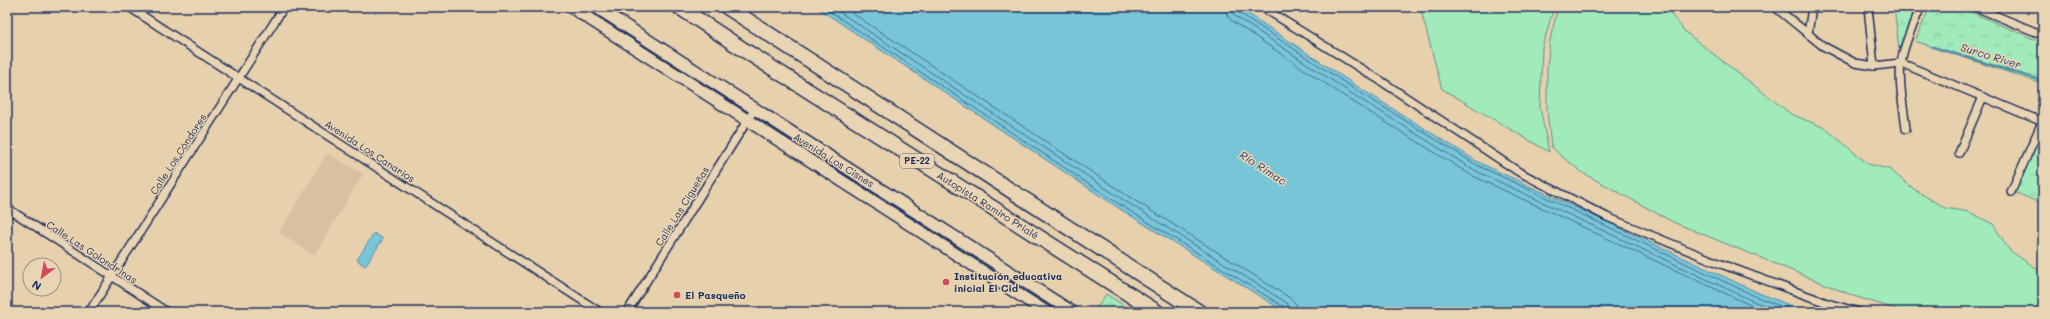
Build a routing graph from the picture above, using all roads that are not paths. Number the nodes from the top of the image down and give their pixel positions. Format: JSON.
{"nodes":[{"id":1,"x":129,"y":7,"type":"edge"},
{"id":2,"x":284,"y":7,"type":"edge"},
{"id":3,"x":571,"y":7,"type":"edge"},
{"id":4,"x":596,"y":7,"type":"edge"},
{"id":5,"x":679,"y":7,"type":"edge"},
{"id":6,"x":727,"y":7,"type":"edge"},
{"id":7,"x":1262,"y":7,"type":"edge"},
{"id":8,"x":1775,"y":7,"type":"edge"},
{"id":9,"x":1812,"y":7,"type":"edge"},
{"id":10,"x":1868,"y":7,"type":"edge"},
{"id":11,"x":1921,"y":7,"type":"edge"},
{"id":12,"x":1975,"y":7,"type":"edge"},
{"id":13,"x":1993,"y":10,"type":"edge"},
{"id":14,"x":1808,"y":34,"type":"junction"},
{"id":15,"x":2043,"y":35,"type":"edge"},
{"id":16,"x":1901,"y":64,"type":"junction"},
{"id":17,"x":1874,"y":66,"type":"junction"},
{"id":18,"x":238,"y":78,"type":"junction"},
{"id":19,"x":1983,"y":97,"type":"junction"},
{"id":20,"x":754,"y":110,"type":"junction"},
{"id":21,"x":748,"y":120,"type":"junction"},
{"id":22,"x":2043,"y":122,"type":"edge"},
{"id":23,"x":1906,"y":129,"type":"dead end"},
{"id":24,"x":1959,"y":153,"type":"dead end"},
{"id":25,"x":985,"y":175,"type":"junction"},
{"id":26,"x":2011,"y":192,"type":"dead end"},
{"id":27,"x":972,"y":195,"type":"junction"},
{"id":28,"x":7,"y":208,"type":"edge"},
{"id":29,"x":112,"y":276,"type":"junction"},
{"id":30,"x":89,"y":312,"type":"edge"},
{"id":31,"x":167,"y":312,"type":"edge"},
{"id":32,"x":600,"y":312,"type":"edge"},
{"id":33,"x":627,"y":312,"type":"edge"},
{"id":34,"x":1046,"y":312,"type":"edge"},
{"id":35,"x":1072,"y":312,"type":"edge"},
{"id":36,"x":1157,"y":312,"type":"edge"},
{"id":37,"x":1199,"y":312,"type":"edge"},
{"id":38,"x":1859,"y":312,"type":"edge"}],
"edges":[{"from":1,"to":18,"type":"street","name":"Avenida Los Canarios"},
{"from":2,"to":18,"type":"street","name":"Calle Los Cóndores"},
{"from":3,"to":21,"type":"main road","name":"Avenida Los Cisnes"},
{"from":4,"to":20,"type":"main road","name":"Avenida Los Cisnes"},
{"from":5,"to":27,"type":"highway","name":"Autopista Ramiro Prialé","number":"PE-22"},
{"from":6,"to":25,"type":"highway","number":"PE-22"},
{"from":7,"to":38,"type":"street"},
{"from":8,"to":14,"type":"street"},
{"from":9,"to":14,"type":"street"},
{"from":10,"to":17,"type":"street"},
{"from":11,"to":16,"type":"street"},
{"from":12,"to":13,"type":"street"},
{"from":13,"to":15,"type":"street"},
{"from":14,"to":17,"type":"street"},
{"from":16,"to":17,"type":"street"},
{"from":16,"to":19,"type":"street"},
{"from":16,"to":23,"type":"street"},
{"from":18,"to":29,"type":"street","name":"Calle Los Cóndores"},
{"from":18,"to":32,"type":"street","name":"Avenida Los Canarios"},
{"from":19,"to":22,"type":"street"},
{"from":19,"to":24,"type":"street"},
{"from":20,"to":21,"type":"street","name":"Calle Las Cigueñas"},
{"from":20,"to":35,"type":"main road","name":"Avenida Los Cisnes"},
{"from":21,"to":33,"type":"street","name":"Calle Las Cigueñas"},
{"from":21,"to":34,"type":"main road","name":"Avenida Los Cisnes"},
{"from":22,"to":26,"type":"street"},
{"from":25,"to":27,"type":"highway"},
{"from":25,"to":37,"type":"highway","number":"PE-22"},
{"from":27,"to":36,"type":"highway","name":"Autopista Ramiro Prialé","number":"PE-22"},
{"from":28,"to":29,"type":"street","name":"Calle Las Golondrinas"},
{"from":29,"to":30,"type":"street","name":"Calle Los Cóndores"},
{"from":29,"to":31,"type":"street","name":"Calle Las Golondrinas"}]}
